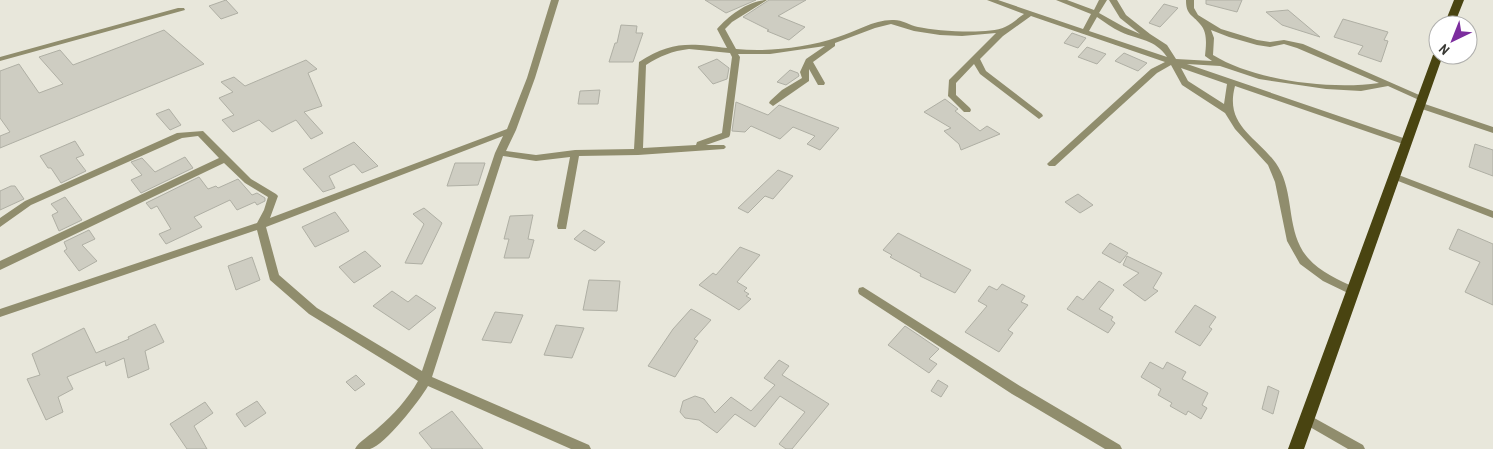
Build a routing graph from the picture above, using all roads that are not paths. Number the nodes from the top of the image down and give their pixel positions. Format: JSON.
{"nodes":[{"id":1,"x":555,"y":0,"type":"edge"},
{"id":2,"x":763,"y":0,"type":"edge"},
{"id":3,"x":991,"y":0,"type":"edge"},
{"id":4,"x":1060,"y":0,"type":"edge"},
{"id":5,"x":1103,"y":0,"type":"edge"},
{"id":6,"x":1113,"y":0,"type":"edge"},
{"id":7,"x":1190,"y":0,"type":"edge"},
{"id":8,"x":1459,"y":0,"type":"edge"},
{"id":9,"x":181,"y":10,"type":"dead end"},
{"id":10,"x":1030,"y":13,"type":"junction"},
{"id":11,"x":1095,"y":13,"type":"junction"},
{"id":12,"x":1453,"y":15,"type":"edge"},
{"id":13,"x":1205,"y":24,"type":"junction"},
{"id":14,"x":1008,"y":29,"type":"junction"},
{"id":15,"x":1085,"y":31,"type":"junction"},
{"id":16,"x":841,"y":38,"type":"junction"},
{"id":17,"x":1164,"y":47,"type":"junction"},
{"id":18,"x":732,"y":50,"type":"junction"},
{"id":19,"x":975,"y":58,"type":"junction"},
{"id":20,"x":0,"y":59,"type":"edge"},
{"id":21,"x":1173,"y":61,"type":"junction"},
{"id":22,"x":810,"y":62,"type":"junction"},
{"id":23,"x":1218,"y":64,"type":"junction"},
{"id":24,"x":1434,"y":65,"type":"edge"},
{"id":25,"x":1232,"y":82,"type":"junction"},
{"id":26,"x":821,"y":83,"type":"dead end"},
{"id":27,"x":1388,"y":84,"type":"junction"},
{"id":28,"x":1420,"y":102,"type":"junction"},
{"id":29,"x":773,"y":103,"type":"dead end"},
{"id":30,"x":967,"y":110,"type":"dead end"},
{"id":31,"x":1228,"y":111,"type":"junction"},
{"id":32,"x":1039,"y":116,"type":"dead end"},
{"id":33,"x":512,"y":130,"type":"junction"},
{"id":34,"x":1493,"y":130,"type":"edge"},
{"id":35,"x":1406,"y":142,"type":"junction"},
{"id":36,"x":721,"y":147,"type":"dead end"},
{"id":37,"x":689,"y":148,"type":"junction"},
{"id":38,"x":638,"y":152,"type":"junction"},
{"id":39,"x":575,"y":153,"type":"junction"},
{"id":40,"x":500,"y":154,"type":"junction"},
{"id":41,"x":226,"y":158,"type":"junction"},
{"id":42,"x":1052,"y":164,"type":"dead end"},
{"id":43,"x":1396,"y":176,"type":"junction"},
{"id":44,"x":1493,"y":215,"type":"edge"},
{"id":45,"x":0,"y":223,"type":"edge"},
{"id":46,"x":261,"y":225,"type":"junction"},
{"id":47,"x":562,"y":226,"type":"dead end"},
{"id":48,"x":0,"y":266,"type":"edge"},
{"id":49,"x":863,"y":291,"type":"dead end"},
{"id":50,"x":1352,"y":291,"type":"junction"},
{"id":51,"x":0,"y":312,"type":"edge"},
{"id":52,"x":425,"y":379,"type":"junction"},
{"id":53,"x":1307,"y":419,"type":"junction"},
{"id":54,"x":361,"y":449,"type":"edge"},
{"id":55,"x":585,"y":449,"type":"edge"},
{"id":56,"x":1116,"y":449,"type":"edge"},
{"id":57,"x":1296,"y":449,"type":"edge"},
{"id":58,"x":1359,"y":449,"type":"edge"}],
"edges":[{"from":1,"to":33,"type":"street"},
{"from":2,"to":18,"type":"street"},
{"from":3,"to":10,"type":"street"},
{"from":4,"to":11,"type":"street"},
{"from":5,"to":11,"type":"street"},
{"from":6,"to":17,"type":"street"},
{"from":7,"to":13,"type":"street"},
{"from":8,"to":12,"type":"main road"},
{"from":9,"to":20,"type":"street"},
{"from":10,"to":14,"type":"street"},
{"from":10,"to":15,"type":"street"},
{"from":11,"to":15,"type":"street"},
{"from":11,"to":17,"type":"street"},
{"from":13,"to":23,"type":"street"},
{"from":13,"to":27,"type":"street"},
{"from":14,"to":16,"type":"street"},
{"from":14,"to":19,"type":"street"},
{"from":15,"to":21,"type":"street"},
{"from":16,"to":18,"type":"street"},
{"from":16,"to":22,"type":"street"},
{"from":17,"to":21,"type":"street"},
{"from":18,"to":37,"type":"street"},
{"from":18,"to":38,"type":"street"},
{"from":19,"to":30,"type":"street"},
{"from":19,"to":32,"type":"street"},
{"from":21,"to":23,"type":"street"},
{"from":21,"to":25,"type":"street"},
{"from":21,"to":31,"type":"street"},
{"from":21,"to":42,"type":"street"},
{"from":22,"to":26,"type":"street"},
{"from":22,"to":29,"type":"street"},
{"from":23,"to":27,"type":"street"},
{"from":24,"to":28,"type":"main road"},
{"from":25,"to":31,"type":"street"},
{"from":25,"to":35,"type":"street"},
{"from":27,"to":28,"type":"street"},
{"from":28,"to":34,"type":"street"},
{"from":28,"to":35,"type":"main road"},
{"from":31,"to":50,"type":"street"},
{"from":33,"to":40,"type":"street"},
{"from":33,"to":46,"type":"street"},
{"from":35,"to":43,"type":"main road"},
{"from":36,"to":37,"type":"street"},
{"from":37,"to":38,"type":"street"},
{"from":38,"to":39,"type":"street"},
{"from":39,"to":40,"type":"street"},
{"from":39,"to":47,"type":"street"},
{"from":40,"to":52,"type":"street"},
{"from":41,"to":45,"type":"street"},
{"from":41,"to":46,"type":"street"},
{"from":41,"to":48,"type":"street"},
{"from":43,"to":44,"type":"street"},
{"from":43,"to":50,"type":"main road"},
{"from":46,"to":51,"type":"street"},
{"from":46,"to":52,"type":"street"},
{"from":49,"to":56,"type":"street"},
{"from":50,"to":53,"type":"main road"},
{"from":52,"to":54,"type":"street"},
{"from":52,"to":55,"type":"street"},
{"from":53,"to":57,"type":"main road"},
{"from":53,"to":58,"type":"street"}]}
